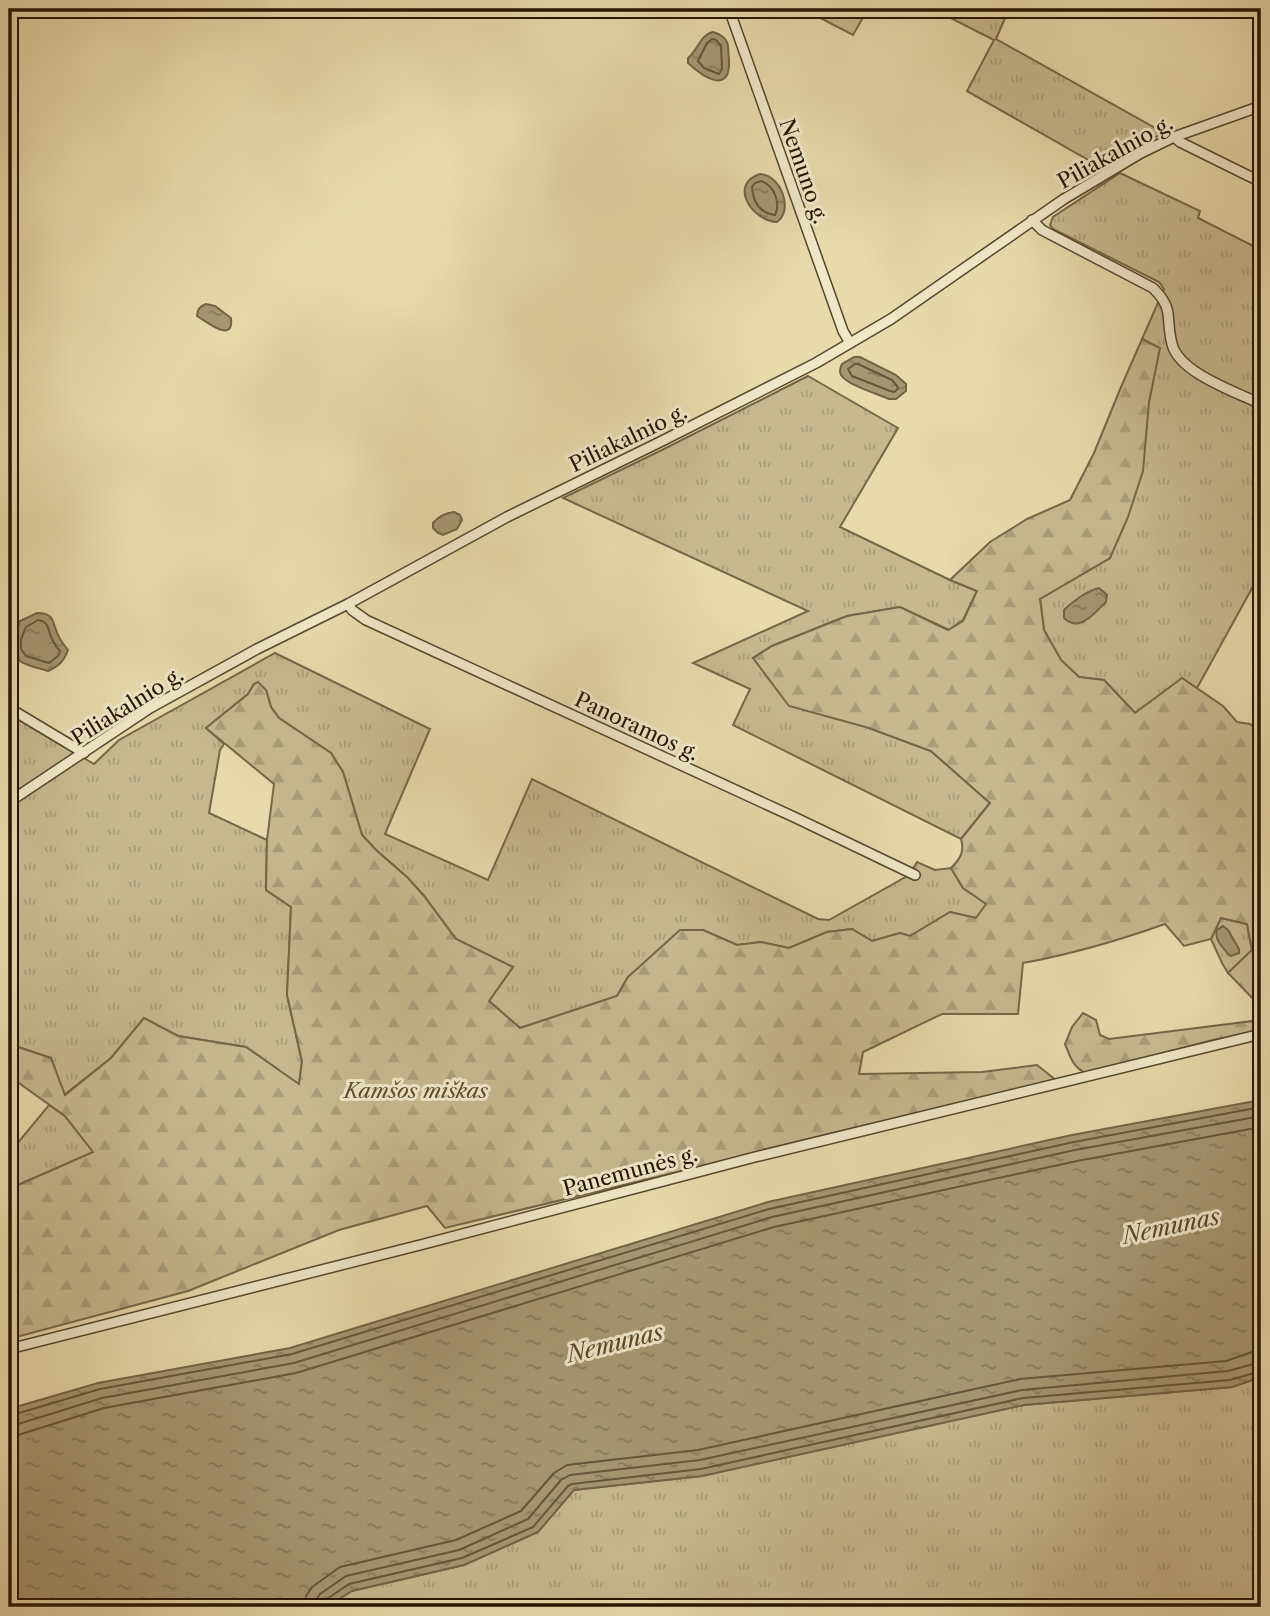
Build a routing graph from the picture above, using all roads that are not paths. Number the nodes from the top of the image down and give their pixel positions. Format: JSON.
{"nodes":[{"id":1,"x":716,"y":9,"type":"edge"},
{"id":2,"x":730,"y":11,"type":"edge"},
{"id":3,"x":1261,"y":106,"type":"edge"},
{"id":4,"x":1174,"y":137,"type":"junction"},
{"id":5,"x":1261,"y":182,"type":"edge"},
{"id":6,"x":1032,"y":220,"type":"junction"},
{"id":7,"x":850,"y":343,"type":"junction"},
{"id":8,"x":1261,"y":404,"type":"edge"},
{"id":9,"x":348,"y":604,"type":"junction"},
{"id":10,"x":9,"y":708,"type":"edge"},
{"id":11,"x":84,"y":752,"type":"junction"},
{"id":12,"x":9,"y":802,"type":"edge"},
{"id":13,"x":915,"y":875,"type":"dead end"},
{"id":14,"x":1261,"y":1034,"type":"edge"},
{"id":15,"x":9,"y":1349,"type":"edge"}],
"edges":[{"from":1,"to":2,"type":"street"},
{"from":2,"to":7,"type":"street","name":"Nemuno g."},
{"from":3,"to":4,"type":"street","name":"Piliakalnio g."},
{"from":4,"to":5,"type":"street"},
{"from":4,"to":6,"type":"street","name":"Piliakalnio g."},
{"from":6,"to":7,"type":"street","name":"Piliakalnio g."},
{"from":6,"to":8,"type":"street"},
{"from":7,"to":9,"type":"street","name":"Piliakalnio g."},
{"from":9,"to":11,"type":"street","name":"Piliakalnio g."},
{"from":9,"to":13,"type":"street","name":"Panoramos g."},
{"from":10,"to":11,"type":"street"},
{"from":11,"to":12,"type":"street","name":"Piliakalnio g."},
{"from":14,"to":15,"type":"street","name":"Panemunės g."}]}
